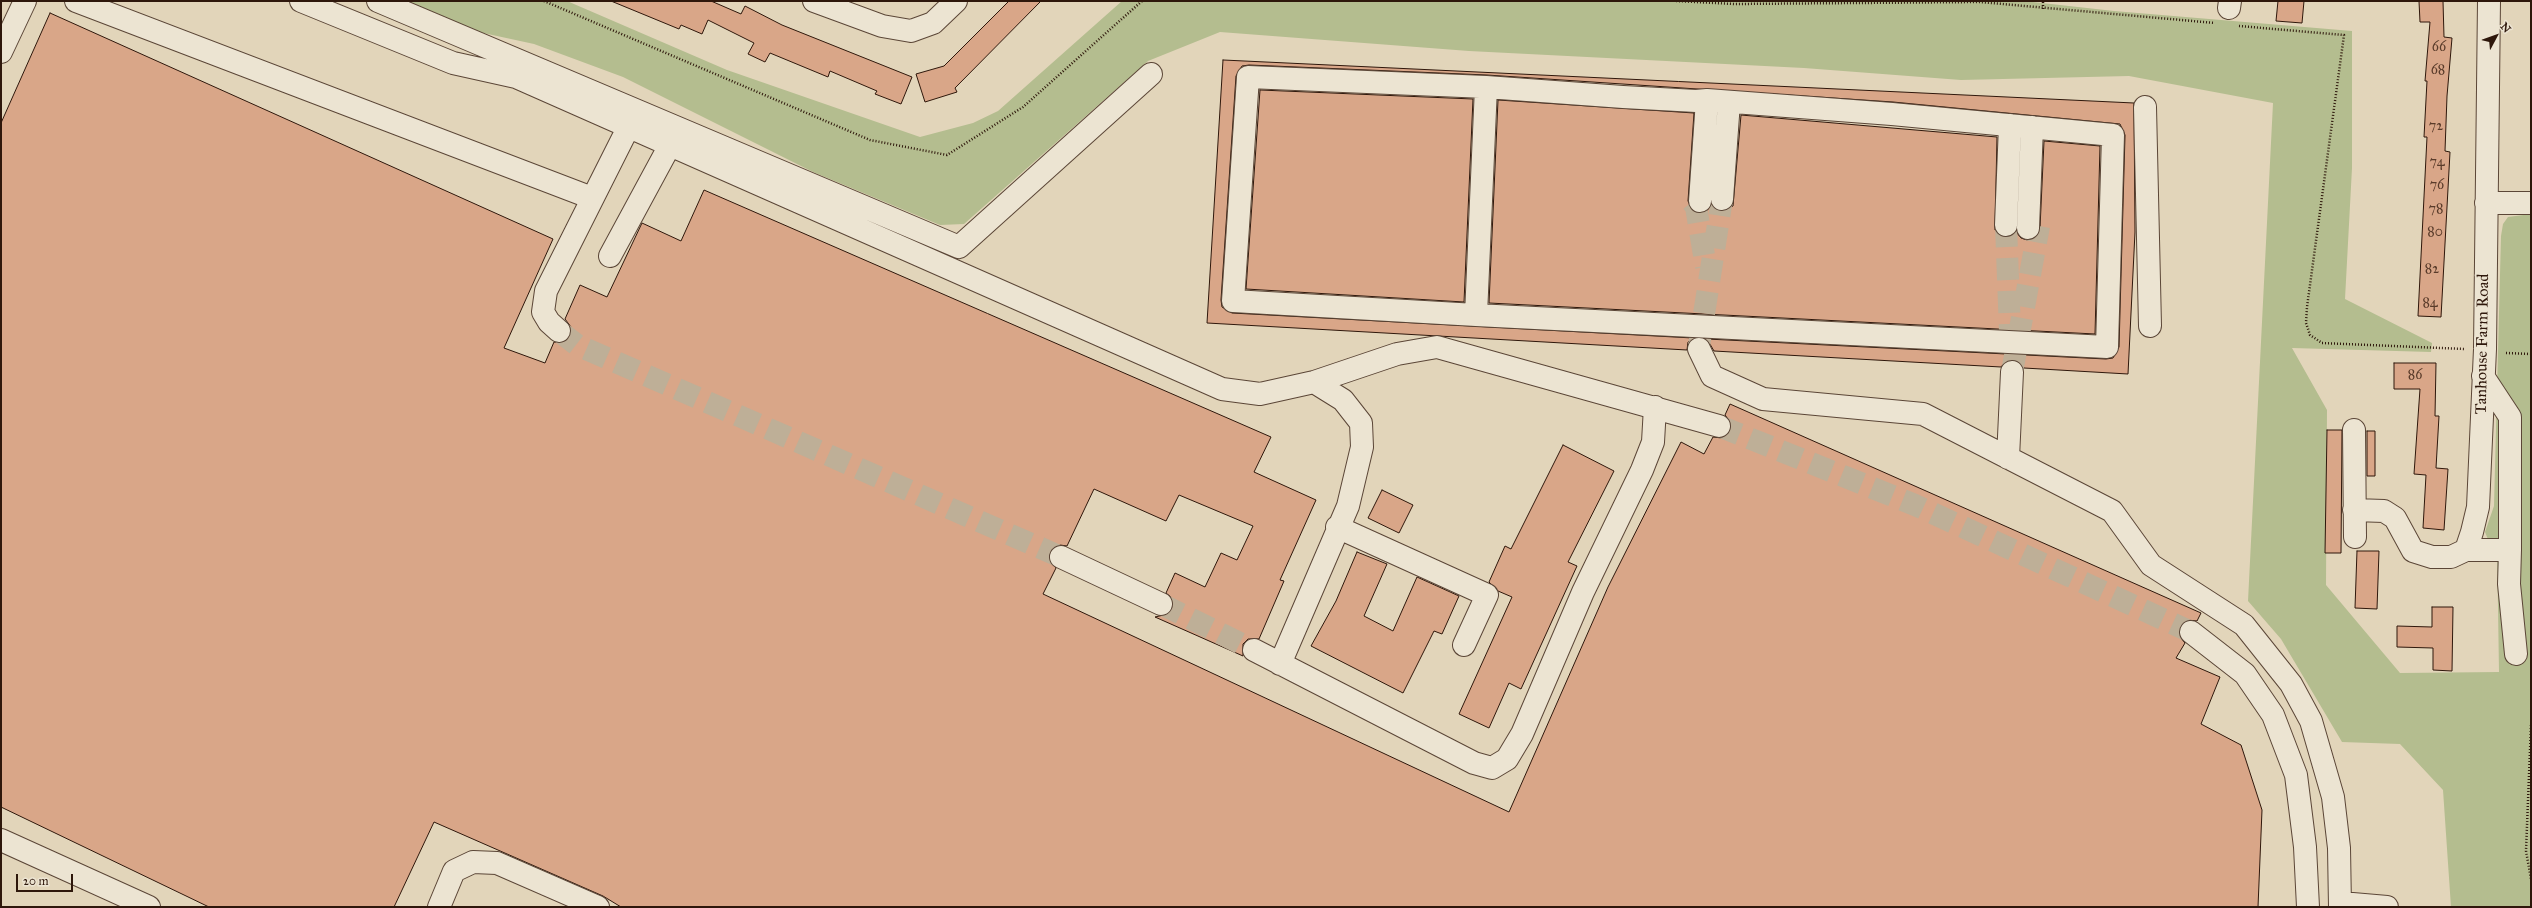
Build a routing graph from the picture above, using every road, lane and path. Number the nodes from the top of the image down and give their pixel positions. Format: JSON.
{"nodes":[{"id":1,"x":25,"y":1,"type":"edge"},
{"id":2,"x":76,"y":1,"type":"edge"},
{"id":3,"x":301,"y":1,"type":"edge"},
{"id":4,"x":378,"y":1,"type":"edge"},
{"id":5,"x":544,"y":1,"type":"edge"},
{"id":6,"x":814,"y":1,"type":"edge"},
{"id":7,"x":956,"y":1,"type":"edge"},
{"id":8,"x":1142,"y":1,"type":"edge"},
{"id":9,"x":1676,"y":1,"type":"edge"},
{"id":10,"x":2043,"y":1,"type":"edge"},
{"id":11,"x":2489,"y":1,"type":"edge"},
{"id":12,"x":1734,"y":3,"type":"edge"},
{"id":13,"x":2043,"y":9,"type":"junction"},
{"id":14,"x":2229,"y":15,"type":"edge"},
{"id":15,"x":1,"y":52,"type":"edge"},
{"id":16,"x":1151,"y":74,"type":"dead end"},
{"id":17,"x":1486,"y":87,"type":"junction"},
{"id":18,"x":1712,"y":101,"type":"junction"},
{"id":19,"x":2146,"y":107,"type":"dead end"},
{"id":20,"x":629,"y":126,"type":"junction"},
{"id":21,"x":2027,"y":127,"type":"junction"},
{"id":22,"x":670,"y":145,"type":"junction"},
{"id":23,"x":592,"y":198,"type":"junction"},
{"id":24,"x":2486,"y":203,"type":"junction"},
{"id":25,"x":2531,"y":203,"type":"edge"},
{"id":26,"x":610,"y":256,"type":"dead end"},
{"id":27,"x":1476,"y":315,"type":"junction"},
{"id":28,"x":2150,"y":326,"type":"dead end"},
{"id":29,"x":559,"y":331,"type":"tunnel mouth"},
{"id":30,"x":1699,"y":349,"type":"tunnel mouth"},
{"id":31,"x":2485,"y":349,"type":"junction"},
{"id":32,"x":2531,"y":354,"type":"edge"},
{"id":33,"x":2012,"y":372,"type":"tunnel mouth"},
{"id":34,"x":2483,"y":376,"type":"junction"},
{"id":35,"x":1314,"y":382,"type":"junction"},
{"id":36,"x":1655,"y":406,"type":"junction"},
{"id":37,"x":1719,"y":426,"type":"tunnel mouth"},
{"id":38,"x":2354,"y":430,"type":"dead end"},
{"id":39,"x":2008,"y":458,"type":"junction"},
{"id":40,"x":2354,"y":510,"type":"junction"},
{"id":41,"x":1337,"y":527,"type":"junction"},
{"id":42,"x":2354,"y":537,"type":"dead end"},
{"id":43,"x":2466,"y":550,"type":"junction"},
{"id":44,"x":2510,"y":550,"type":"junction"},
{"id":45,"x":1061,"y":557,"type":"tunnel mouth"},
{"id":46,"x":1161,"y":604,"type":"tunnel mouth"},
{"id":47,"x":2191,"y":632,"type":"tunnel mouth"},
{"id":48,"x":1464,"y":645,"type":"dead end"},
{"id":49,"x":1254,"y":650,"type":"tunnel mouth"},
{"id":50,"x":2516,"y":654,"type":"dead end"},
{"id":51,"x":1280,"y":664,"type":"junction"},
{"id":52,"x":2531,"y":725,"type":"edge"},
{"id":53,"x":2531,"y":781,"type":"edge"},
{"id":54,"x":1,"y":840,"type":"edge"},
{"id":55,"x":2531,"y":879,"type":"edge"},
{"id":56,"x":2341,"y":905,"type":"edge"},
{"id":57,"x":149,"y":907,"type":"edge"},
{"id":58,"x":439,"y":907,"type":"edge"},
{"id":59,"x":598,"y":907,"type":"edge"},
{"id":60,"x":2308,"y":907,"type":"edge"},
{"id":61,"x":2387,"y":907,"type":"edge"}],
"edges":[{"from":1,"to":15,"type":"street"},
{"from":2,"to":23,"type":"street"},
{"from":3,"to":20,"type":"street"},
{"from":4,"to":16,"type":"street"},
{"from":5,"to":8,"type":"path"},
{"from":6,"to":7,"type":"street"},
{"from":9,"to":12,"type":"path"},
{"from":10,"to":13,"type":"path"},
{"from":11,"to":24,"type":"street","name":"Tanhouse Farm Road"},
{"from":12,"to":13,"type":"path"},
{"from":13,"to":14,"type":"path"},
{"from":14,"to":31,"type":"path"},
{"from":17,"to":18,"type":"street"},
{"from":17,"to":27,"type":"street"},
{"from":17,"to":27,"type":"street"},
{"from":18,"to":18,"type":"street"},
{"from":18,"to":21,"type":"street"},
{"from":19,"to":28,"type":"street"},
{"from":20,"to":22,"type":"street"},
{"from":20,"to":23,"type":"street"},
{"from":21,"to":21,"type":"street"},
{"from":21,"to":27,"type":"street"},
{"from":22,"to":26,"type":"street"},
{"from":22,"to":35,"type":"street"},
{"from":23,"to":29,"type":"street"},
{"from":24,"to":25,"type":"street"},
{"from":24,"to":31,"type":"street","name":"Tanhouse Farm Road"},
{"from":30,"to":39,"type":"street"},
{"from":31,"to":32,"type":"path"},
{"from":31,"to":34,"type":"street","name":"Tanhouse Farm Road"},
{"from":33,"to":39,"type":"street"},
{"from":34,"to":43,"type":"street","name":"Tanhouse Farm Road"},
{"from":34,"to":44,"type":"street"},
{"from":35,"to":36,"type":"street"},
{"from":35,"to":41,"type":"street"},
{"from":36,"to":37,"type":"street"},
{"from":36,"to":51,"type":"street"},
{"from":38,"to":40,"type":"street"},
{"from":39,"to":56,"type":"street"},
{"from":40,"to":42,"type":"street"},
{"from":40,"to":43,"type":"street"},
{"from":41,"to":48,"type":"street"},
{"from":41,"to":51,"type":"street"},
{"from":43,"to":44,"type":"street"},
{"from":44,"to":50,"type":"street"},
{"from":45,"to":46,"type":"street"},
{"from":47,"to":60,"type":"street"},
{"from":49,"to":51,"type":"street"},
{"from":52,"to":53,"type":"path"},
{"from":53,"to":55,"type":"path"},
{"from":54,"to":57,"type":"street"},
{"from":56,"to":61,"type":"street"},
{"from":58,"to":59,"type":"street"}]}
